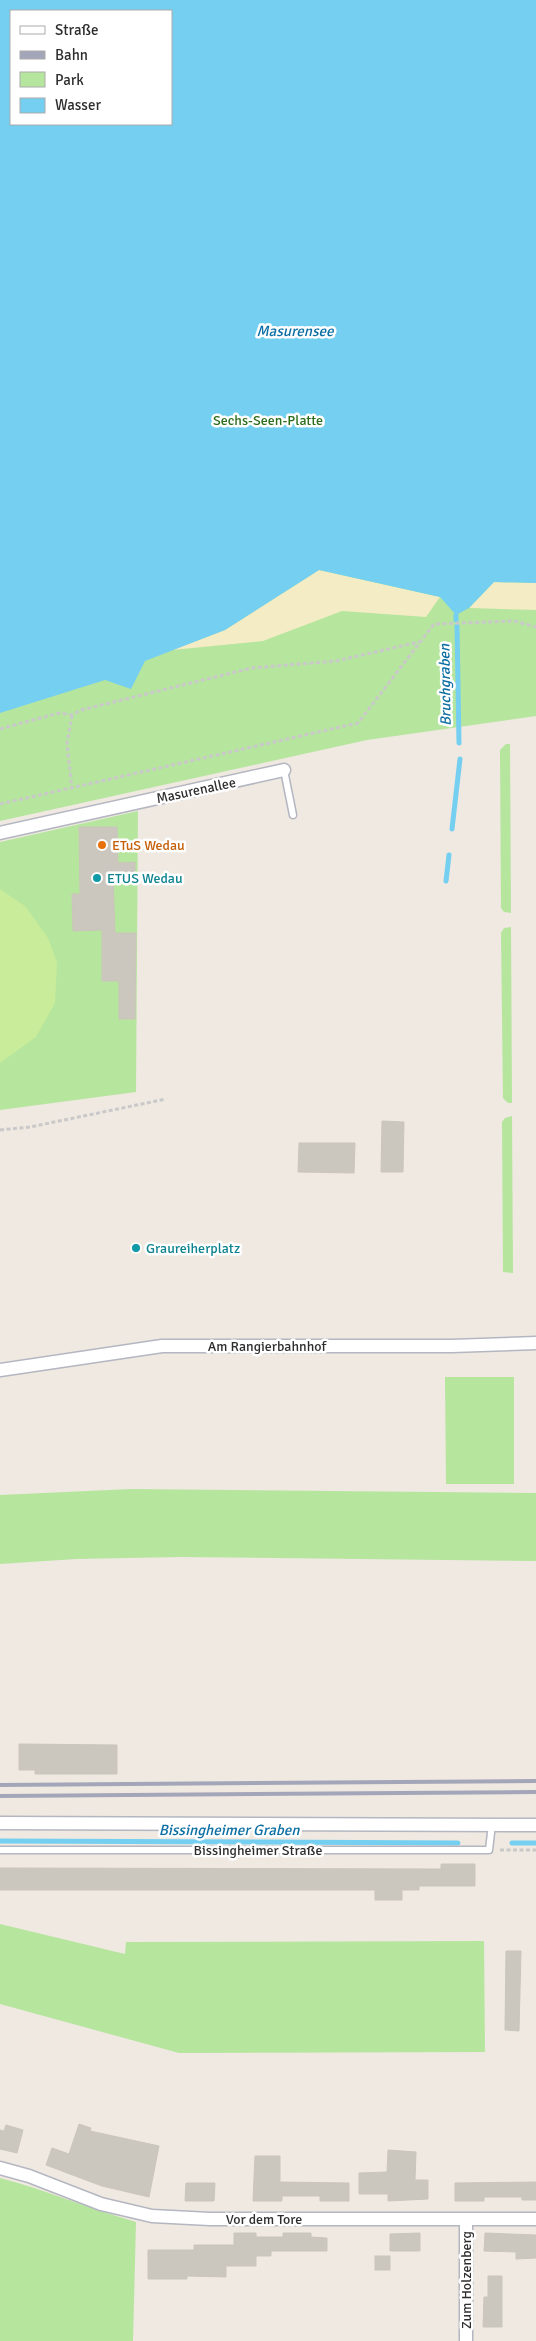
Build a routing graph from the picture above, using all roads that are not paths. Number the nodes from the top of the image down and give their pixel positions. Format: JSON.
{"nodes":[{"id":1,"x":284,"y":770,"type":"joint"},
{"id":2,"x":293,"y":815,"type":"dead end"},
{"id":3,"x":0,"y":833,"type":"edge"},
{"id":4,"x":536,"y":1343,"type":"edge"},
{"id":5,"x":0,"y":1370,"type":"edge"},
{"id":6,"x":0,"y":1823,"type":"edge"},
{"id":7,"x":492,"y":1824,"type":"junction"},
{"id":8,"x":536,"y":1825,"type":"edge"},
{"id":9,"x":0,"y":1850,"type":"edge"},
{"id":10,"x":0,"y":2168,"type":"edge"},
{"id":11,"x":536,"y":2219,"type":"edge"},
{"id":12,"x":466,"y":2220,"type":"junction"},
{"id":13,"x":466,"y":2341,"type":"edge"}],
"edges":[{"from":1,"to":2,"type":"lane"},
{"from":1,"to":3,"type":"street","name":"Masurenallee"},
{"from":4,"to":5,"type":"street","name":"Am Rangierbahnhof"},
{"from":6,"to":7,"type":"street","name":"Bissingheimer Straße"},
{"from":7,"to":8,"type":"street","name":"Bissingheimer Straße"},
{"from":7,"to":9,"type":"lane","name":"Bissingheimer Straße"},
{"from":10,"to":12,"type":"street","name":"Vor dem Tore"},
{"from":11,"to":12,"type":"street","name":"Vor dem Tore"},
{"from":12,"to":13,"type":"street","name":"Zum Holzenberg"}]}
